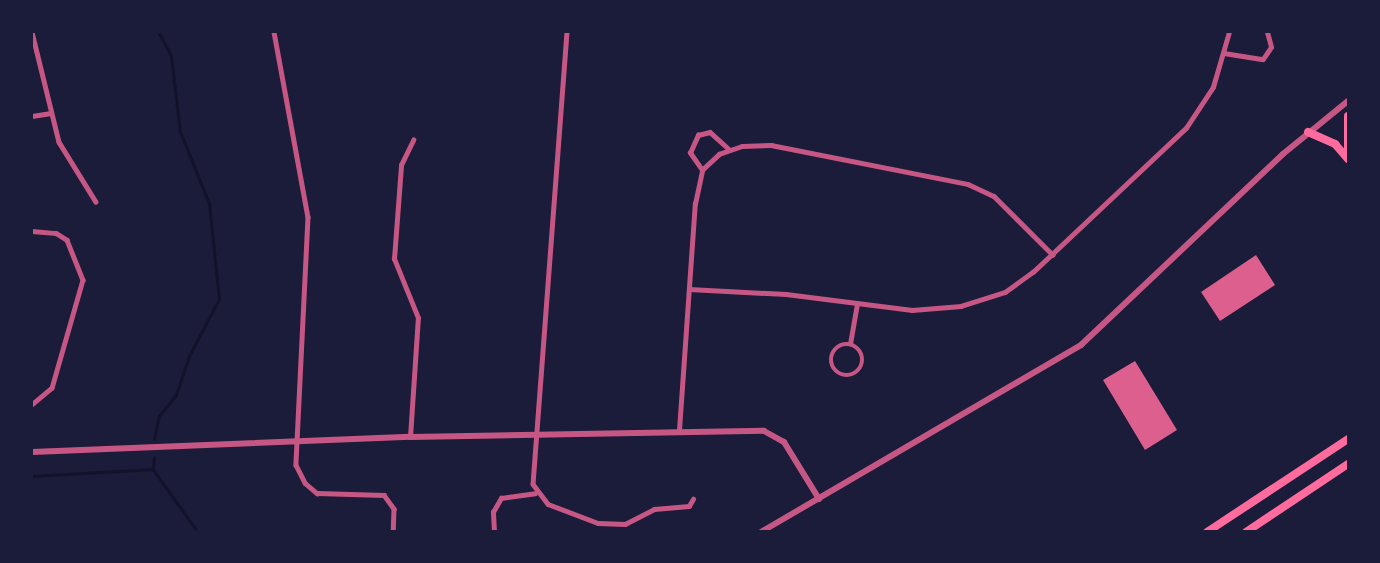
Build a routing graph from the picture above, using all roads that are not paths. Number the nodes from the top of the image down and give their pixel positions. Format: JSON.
{"nodes":[{"id":1,"x":32,"y":32,"type":"edge"},
{"id":2,"x":274,"y":32,"type":"edge"},
{"id":3,"x":567,"y":32,"type":"edge"},
{"id":4,"x":1229,"y":32,"type":"edge"},
{"id":5,"x":1266,"y":32,"type":"edge"},
{"id":6,"x":1224,"y":53,"type":"junction"},
{"id":7,"x":1349,"y":101,"type":"edge"},
{"id":8,"x":51,"y":113,"type":"junction"},
{"id":9,"x":32,"y":116,"type":"edge"},
{"id":10,"x":1349,"y":116,"type":"edge"},
{"id":11,"x":1308,"y":132,"type":"junction"},
{"id":12,"x":412,"y":140,"type":"dead end"},
{"id":13,"x":729,"y":149,"type":"junction"},
{"id":14,"x":1349,"y":158,"type":"edge"},
{"id":15,"x":702,"y":170,"type":"junction"},
{"id":16,"x":96,"y":202,"type":"dead end"},
{"id":17,"x":32,"y":231,"type":"edge"},
{"id":18,"x":1053,"y":255,"type":"junction"},
{"id":19,"x":689,"y":289,"type":"junction"},
{"id":20,"x":857,"y":304,"type":"junction"},
{"id":21,"x":850,"y":344,"type":"junction"},
{"id":22,"x":32,"y":405,"type":"edge"},
{"id":23,"x":679,"y":430,"type":"junction"},
{"id":24,"x":537,"y":433,"type":"junction"},
{"id":25,"x":410,"y":437,"type":"junction"},
{"id":26,"x":1349,"y":439,"type":"edge"},
{"id":27,"x":297,"y":441,"type":"junction"},
{"id":28,"x":32,"y":452,"type":"edge"},
{"id":29,"x":1349,"y":464,"type":"edge"},
{"id":30,"x":535,"y":493,"type":"junction"},
{"id":31,"x":693,"y":499,"type":"dead end"},
{"id":32,"x":819,"y":499,"type":"junction"},
{"id":33,"x":393,"y":531,"type":"edge"},
{"id":34,"x":494,"y":531,"type":"edge"},
{"id":35,"x":761,"y":531,"type":"edge"},
{"id":36,"x":1207,"y":531,"type":"edge"},
{"id":37,"x":1246,"y":531,"type":"edge"}],
"edges":[{"from":1,"to":8,"type":"street"},
{"from":2,"to":27,"type":"street"},
{"from":3,"to":24,"type":"street"},
{"from":4,"to":6,"type":"street"},
{"from":5,"to":6,"type":"street"},
{"from":6,"to":18,"type":"street"},
{"from":7,"to":11,"type":"street"},
{"from":8,"to":9,"type":"street"},
{"from":8,"to":16,"type":"street"},
{"from":10,"to":14,"type":"highway"},
{"from":11,"to":14,"type":"highway"},
{"from":11,"to":32,"type":"street"},
{"from":12,"to":25,"type":"street"},
{"from":13,"to":15,"type":"street"},
{"from":13,"to":15,"type":"street"},
{"from":13,"to":18,"type":"street"},
{"from":15,"to":19,"type":"street"},
{"from":17,"to":22,"type":"street"},
{"from":18,"to":20,"type":"street"},
{"from":19,"to":20,"type":"street"},
{"from":19,"to":23,"type":"street"},
{"from":20,"to":21,"type":"street"},
{"from":21,"to":21,"type":"street"},
{"from":23,"to":24,"type":"street"},
{"from":23,"to":32,"type":"street"},
{"from":24,"to":25,"type":"street"},
{"from":24,"to":30,"type":"street"},
{"from":25,"to":27,"type":"street"},
{"from":26,"to":36,"type":"highway"},
{"from":27,"to":28,"type":"street"},
{"from":27,"to":33,"type":"street"},
{"from":29,"to":37,"type":"highway"},
{"from":30,"to":31,"type":"street"},
{"from":30,"to":34,"type":"street"},
{"from":32,"to":35,"type":"street"}]}
